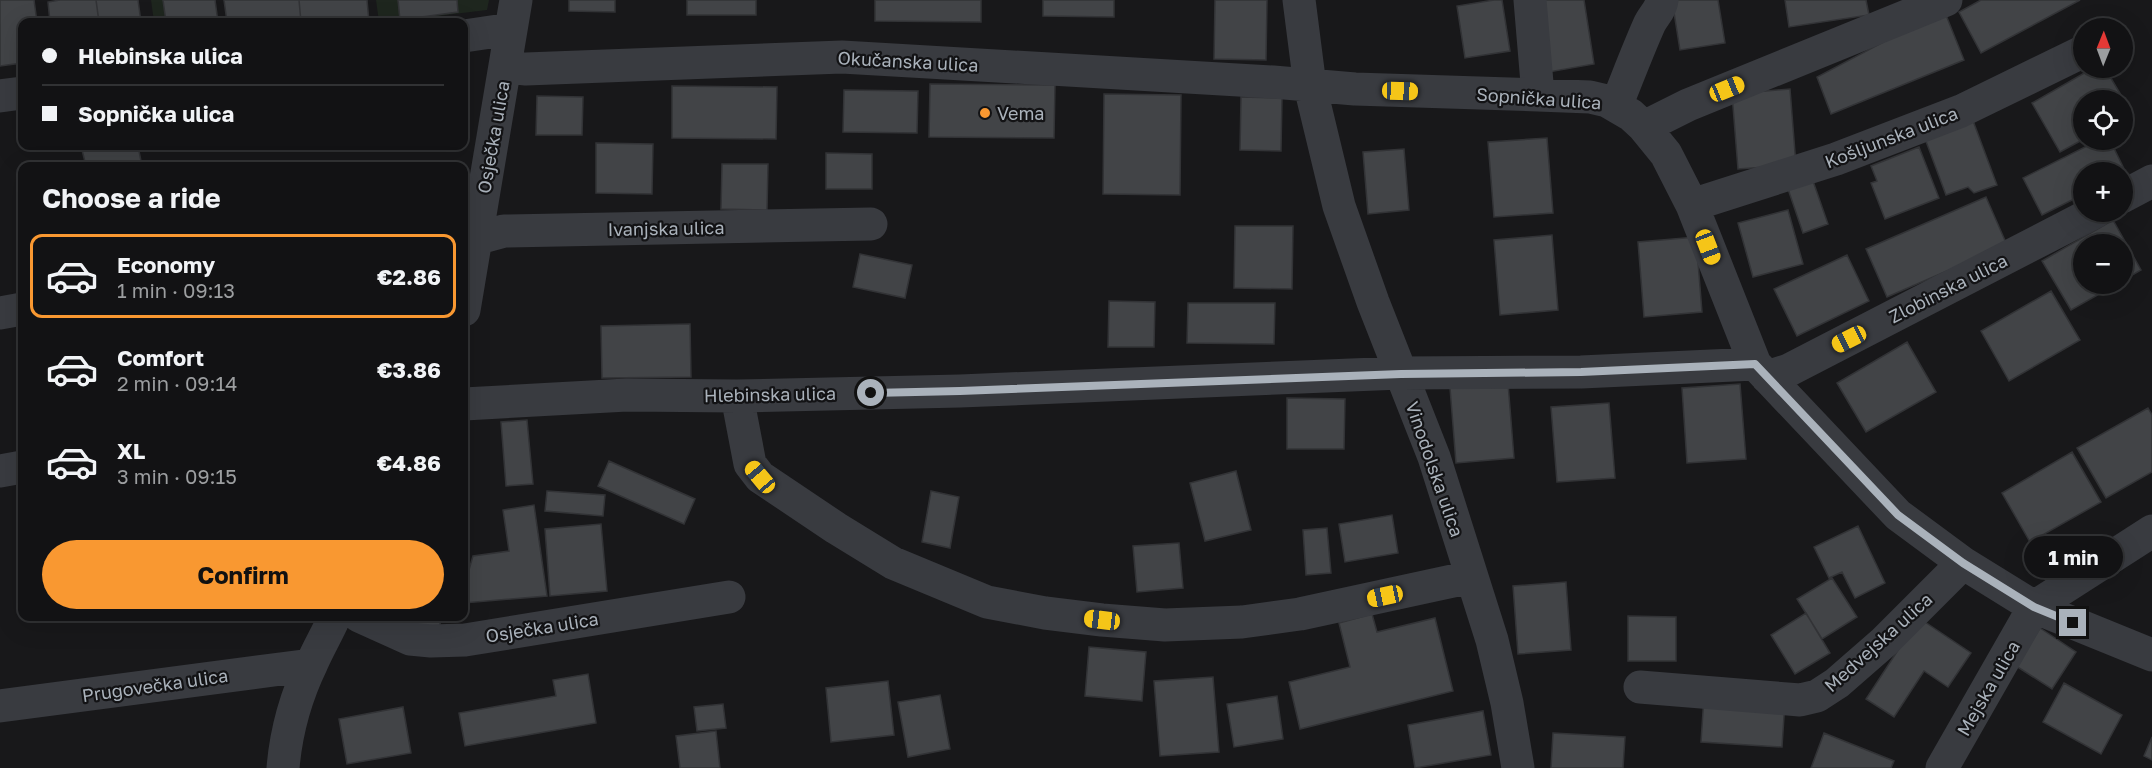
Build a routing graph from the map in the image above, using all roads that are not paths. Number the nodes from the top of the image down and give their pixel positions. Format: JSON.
{"nodes":[{"id":1,"x":1299,"y":0,"type":"edge"},
{"id":2,"x":1530,"y":0,"type":"edge"},
{"id":3,"x":1662,"y":0,"type":"edge"},
{"id":4,"x":1946,"y":0,"type":"edge"},
{"id":5,"x":514,"y":15,"type":"edge"},
{"id":6,"x":468,"y":34,"type":"edge"},
{"id":7,"x":2073,"y":56,"type":"edge"},
{"id":8,"x":505,"y":68,"type":"junction"},
{"id":9,"x":1310,"y":86,"type":"junction"},
{"id":10,"x":18,"y":94,"type":"edge"},
{"id":11,"x":1538,"y":95,"type":"junction"},
{"id":12,"x":0,"y":96,"type":"edge"},
{"id":13,"x":1616,"y":106,"type":"junction"},
{"id":14,"x":1644,"y":127,"type":"junction"},
{"id":15,"x":2152,"y":182,"type":"edge"},
{"id":16,"x":2133,"y":192,"type":"edge"},
{"id":17,"x":1692,"y":205,"type":"junction"},
{"id":18,"x":2076,"y":222,"type":"edge"},
{"id":19,"x":871,"y":224,"type":"dead end"},
{"id":20,"x":470,"y":240,"type":"edge"},
{"id":21,"x":468,"y":263,"type":"edge"},
{"id":22,"x":18,"y":310,"type":"edge"},
{"id":23,"x":0,"y":313,"type":"edge"},
{"id":24,"x":1761,"y":371,"type":"junction"},
{"id":25,"x":1401,"y":374,"type":"junction"},
{"id":26,"x":737,"y":396,"type":"junction"},
{"id":27,"x":468,"y":404,"type":"edge"},
{"id":28,"x":18,"y":468,"type":"edge"},
{"id":29,"x":0,"y":471,"type":"edge"},
{"id":30,"x":2152,"y":531,"type":"edge"},
{"id":31,"x":1963,"y":563,"type":"junction"},
{"id":32,"x":1471,"y":577,"type":"junction"},
{"id":33,"x":729,"y":597,"type":"dead end"},
{"id":34,"x":2034,"y":607,"type":"junction"},
{"id":35,"x":333,"y":621,"type":"edge"},
{"id":36,"x":370,"y":621,"type":"edge"},
{"id":37,"x":2152,"y":655,"type":"edge"},
{"id":38,"x":311,"y":665,"type":"junction"},
{"id":39,"x":1640,"y":687,"type":"dead end"},
{"id":40,"x":0,"y":706,"type":"edge"},
{"id":41,"x":283,"y":768,"type":"edge"},
{"id":42,"x":1518,"y":768,"type":"edge"},
{"id":43,"x":1942,"y":768,"type":"edge"}],
"edges":[{"from":1,"to":9,"type":"street","name":"Vinodolska ulica"},
{"from":2,"to":11,"type":"street"},
{"from":3,"to":13,"type":"street"},
{"from":4,"to":14,"type":"street"},
{"from":5,"to":6,"type":"street"},
{"from":5,"to":8,"type":"street","name":"Osječka ulica"},
{"from":7,"to":17,"type":"street","name":"Košljunska ulica"},
{"from":8,"to":9,"type":"street","name":"Okučanska ulica"},
{"from":8,"to":20,"type":"street","name":"Osječka ulica"},
{"from":9,"to":11,"type":"street","name":"Sopnička ulica"},
{"from":9,"to":25,"type":"street","name":"Vinodolska ulica"},
{"from":10,"to":12,"type":"street"},
{"from":11,"to":13,"type":"street","name":"Sopnička ulica"},
{"from":13,"to":14,"type":"street","name":"Sopnička ulica"},
{"from":14,"to":17,"type":"street","name":"Sopnička ulica"},
{"from":15,"to":16,"type":"street"},
{"from":17,"to":24,"type":"street","name":"Sopnička ulica"},
{"from":18,"to":24,"type":"street","name":"Zlobinska ulica"},
{"from":19,"to":20,"type":"street","name":"Ivanjska ulica"},
{"from":20,"to":21,"type":"street","name":"Osječka ulica"},
{"from":22,"to":23,"type":"street"},
{"from":24,"to":25,"type":"street","name":"Zlobinska ulica"},
{"from":24,"to":31,"type":"street","name":"Sopnička ulica"},
{"from":25,"to":26,"type":"street","name":"Hlebinska ulica"},
{"from":25,"to":32,"type":"street","name":"Vinodolska ulica"},
{"from":26,"to":27,"type":"street","name":"Hlebinska ulica"},
{"from":26,"to":32,"type":"street"},
{"from":28,"to":29,"type":"street"},
{"from":30,"to":34,"type":"street"},
{"from":31,"to":34,"type":"street","name":"Sopnička ulica"},
{"from":31,"to":39,"type":"street","name":"Medvejska ulica"},
{"from":32,"to":42,"type":"street","name":"Vinodolska ulica"},
{"from":33,"to":36,"type":"street","name":"Osječka ulica"},
{"from":34,"to":37,"type":"street","name":"Sopnička ulica"},
{"from":34,"to":43,"type":"street","name":"Mejska ulica"},
{"from":35,"to":38,"type":"street"},
{"from":38,"to":40,"type":"street","name":"Prugovečka ulica"},
{"from":38,"to":41,"type":"street"}]}
